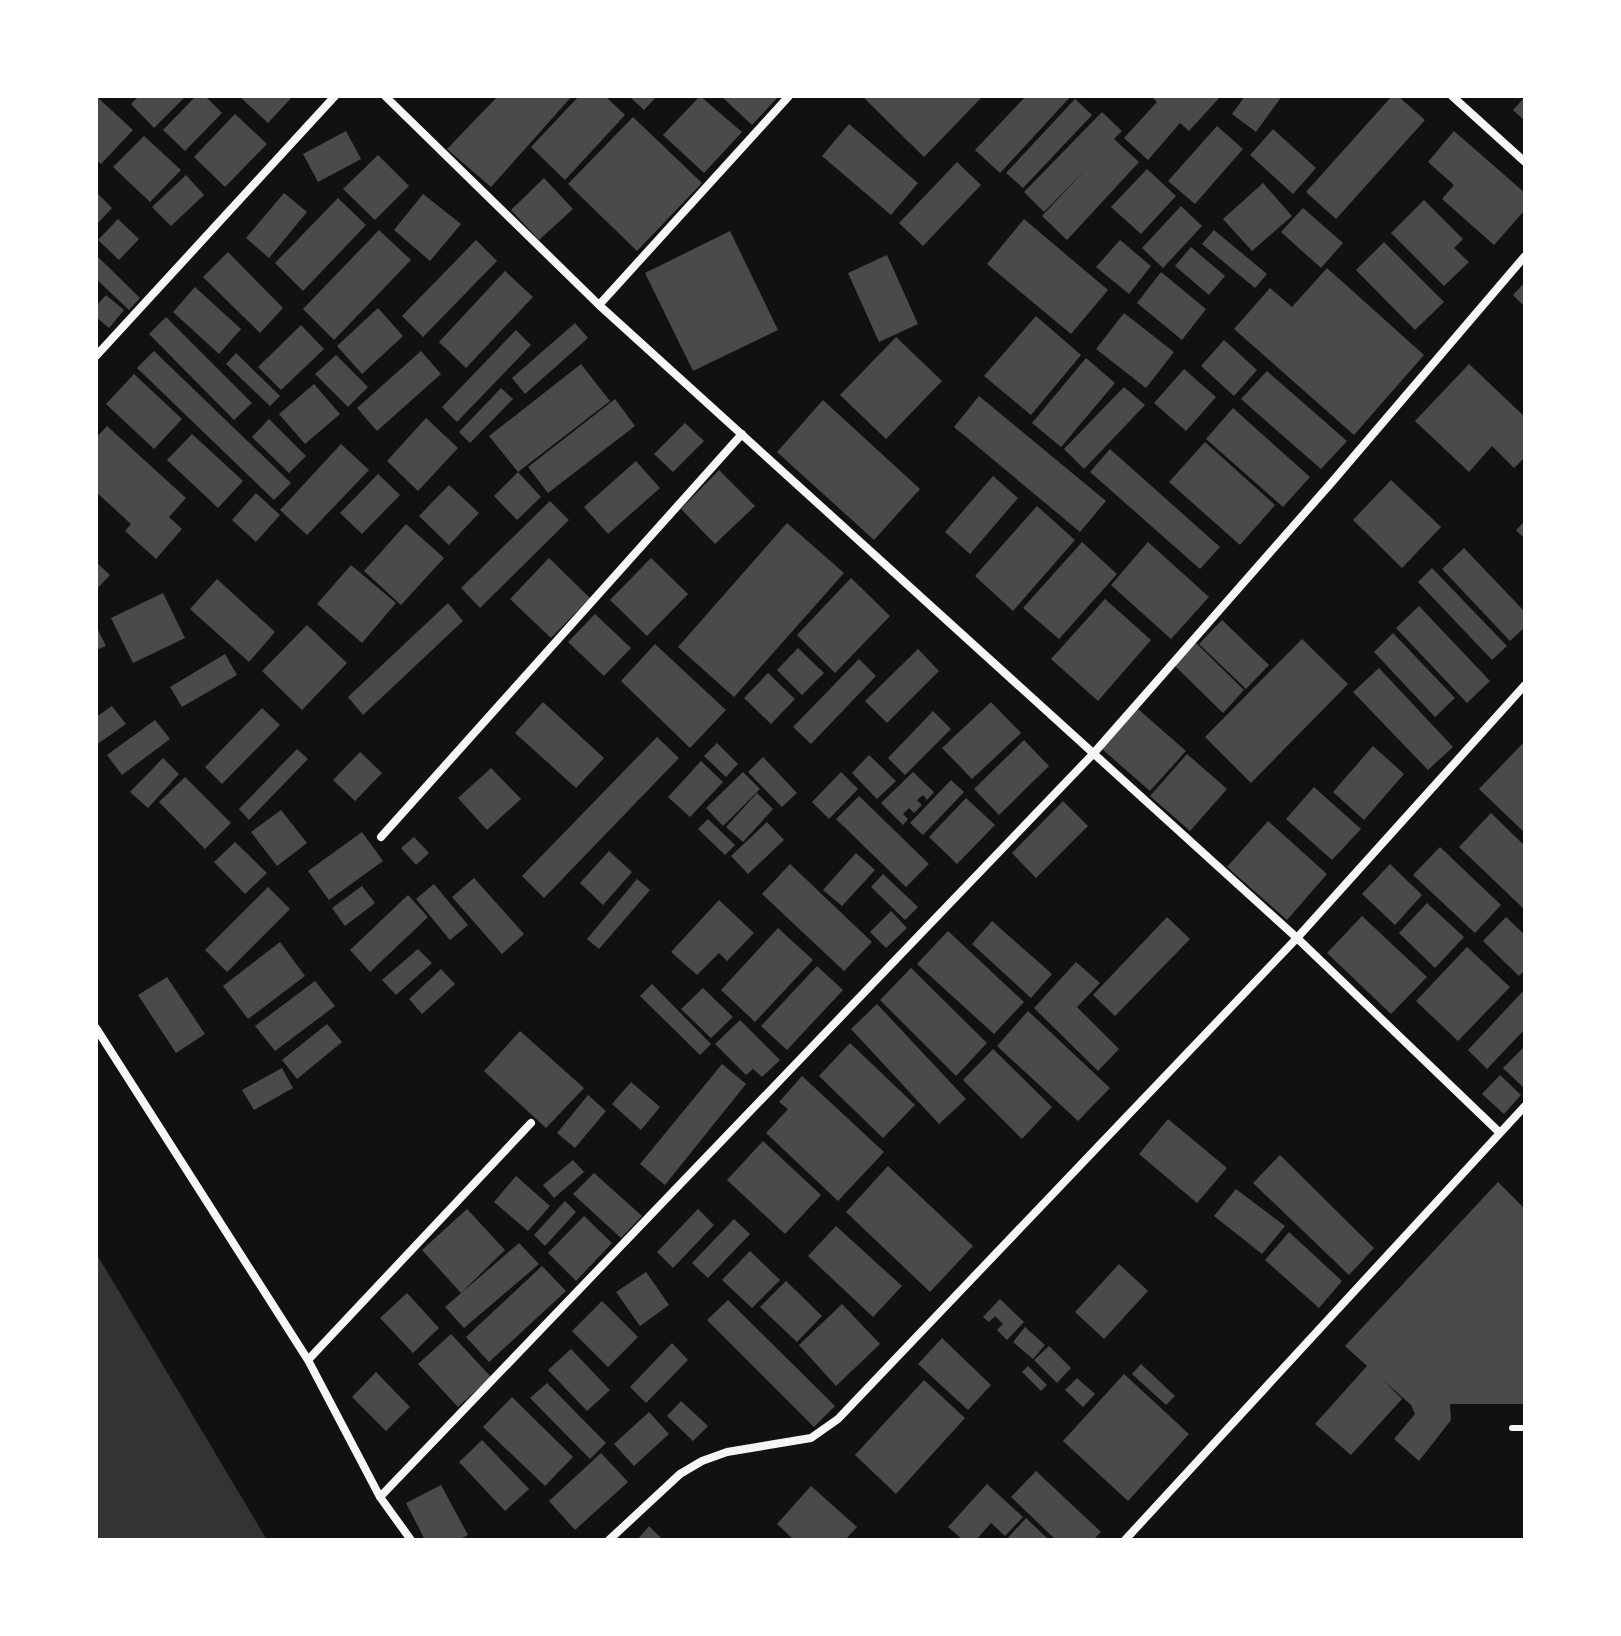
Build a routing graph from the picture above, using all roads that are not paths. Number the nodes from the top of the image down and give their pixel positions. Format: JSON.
{"nodes":[{"id":1,"x":335,"y":96,"type":"edge"},
{"id":2,"x":385,"y":96,"type":"edge"},
{"id":3,"x":789,"y":96,"type":"edge"},
{"id":4,"x":1452,"y":96,"type":"edge"},
{"id":5,"x":1525,"y":162,"type":"edge"},
{"id":6,"x":1525,"y":256,"type":"edge"},
{"id":7,"x":599,"y":305,"type":"junction"},
{"id":8,"x":96,"y":356,"type":"edge"},
{"id":9,"x":742,"y":434,"type":"junction"},
{"id":10,"x":1525,"y":685,"type":"edge"},
{"id":11,"x":1093,"y":754,"type":"junction"},
{"id":12,"x":381,"y":837,"type":"dead end"},
{"id":13,"x":1297,"y":938,"type":"junction"},
{"id":14,"x":96,"y":1028,"type":"edge"},
{"id":15,"x":1525,"y":1106,"type":"edge"},
{"id":16,"x":531,"y":1123,"type":"dead end"},
{"id":17,"x":1500,"y":1133,"type":"junction"},
{"id":18,"x":308,"y":1360,"type":"junction"},
{"id":19,"x":1512,"y":1428,"type":"dead end"},
{"id":20,"x":1525,"y":1428,"type":"edge"},
{"id":21,"x":380,"y":1497,"type":"junction"},
{"id":22,"x":411,"y":1540,"type":"edge"},
{"id":23,"x":609,"y":1540,"type":"edge"},
{"id":24,"x":1125,"y":1540,"type":"edge"}],
"edges":[{"from":1,"to":8,"type":"street"},
{"from":2,"to":7,"type":"street"},
{"from":3,"to":7,"type":"street"},
{"from":4,"to":5,"type":"street"},
{"from":6,"to":11,"type":"street"},
{"from":7,"to":9,"type":"street"},
{"from":9,"to":11,"type":"street"},
{"from":9,"to":12,"type":"street"},
{"from":10,"to":13,"type":"street"},
{"from":11,"to":13,"type":"street"},
{"from":11,"to":21,"type":"street"},
{"from":13,"to":17,"type":"street"},
{"from":13,"to":23,"type":"street"},
{"from":14,"to":18,"type":"street"},
{"from":15,"to":17,"type":"street"},
{"from":16,"to":18,"type":"street"},
{"from":17,"to":24,"type":"street"},
{"from":18,"to":21,"type":"street"},
{"from":19,"to":20,"type":"lane"},
{"from":21,"to":22,"type":"street"}]}
